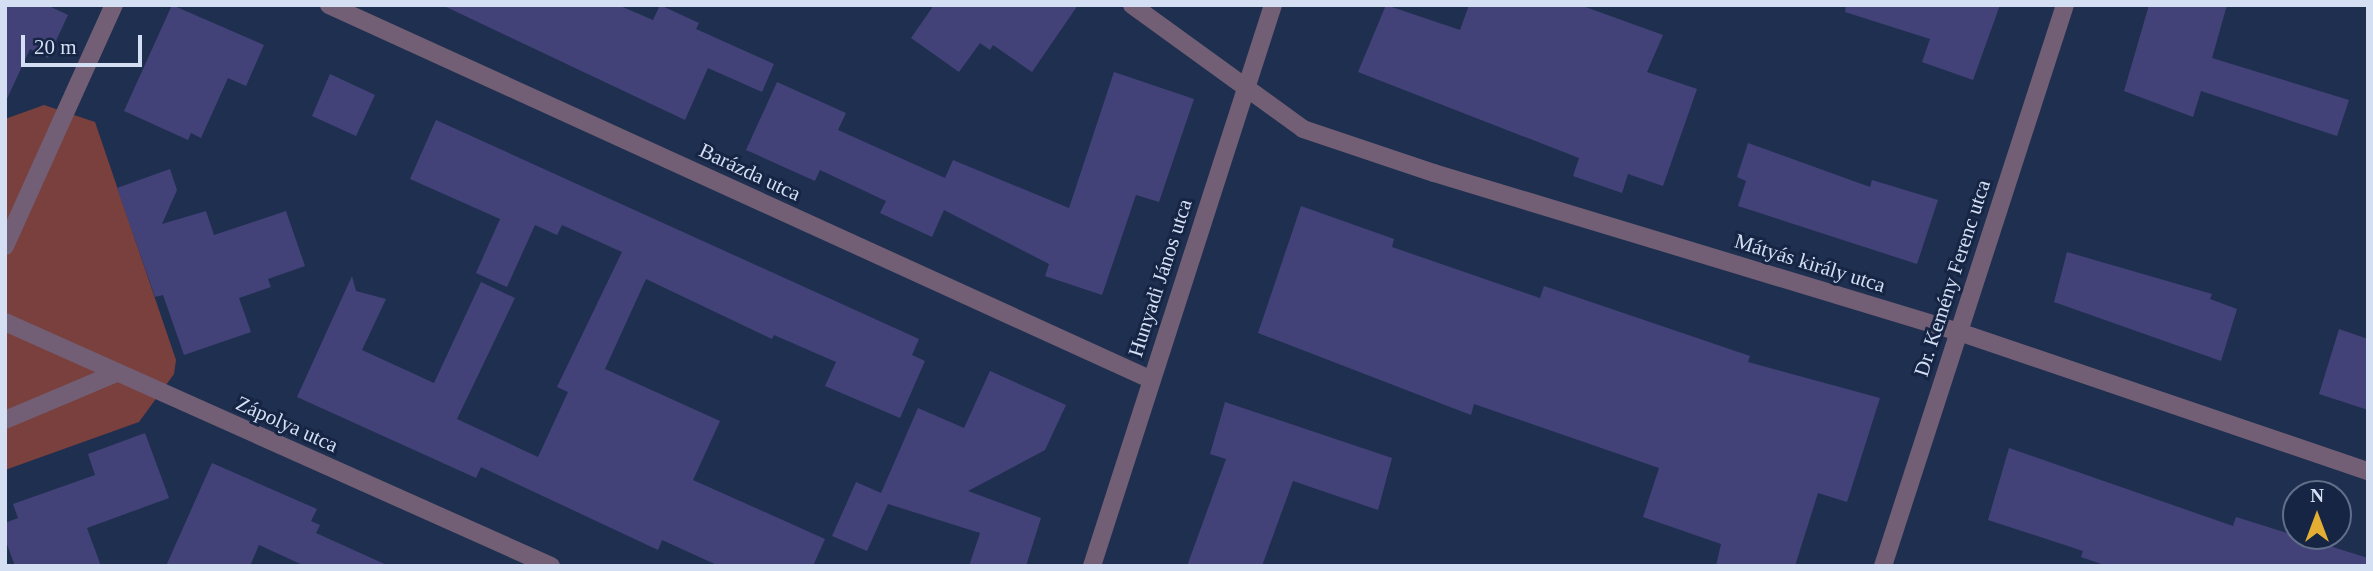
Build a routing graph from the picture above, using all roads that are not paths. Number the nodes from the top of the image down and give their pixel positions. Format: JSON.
{"nodes":[{"id":1,"x":114,"y":5,"type":"edge"},
{"id":2,"x":329,"y":5,"type":"edge"},
{"id":3,"x":1132,"y":5,"type":"edge"},
{"id":4,"x":1273,"y":5,"type":"edge"},
{"id":5,"x":2065,"y":5,"type":"edge"},
{"id":6,"x":1246,"y":87,"type":"junction"},
{"id":7,"x":5,"y":246,"type":"edge"},
{"id":8,"x":5,"y":323,"type":"edge"},
{"id":9,"x":1959,"y":332,"type":"junction"},
{"id":10,"x":116,"y":373,"type":"junction"},
{"id":11,"x":1152,"y":380,"type":"junction"},
{"id":12,"x":5,"y":420,"type":"edge"},
{"id":13,"x":2368,"y":471,"type":"edge"},
{"id":14,"x":551,"y":566,"type":"edge"},
{"id":15,"x":1092,"y":566,"type":"edge"},
{"id":16,"x":1883,"y":566,"type":"edge"}],
"edges":[{"from":1,"to":7,"type":"street"},
{"from":2,"to":11,"type":"street","name":"Barázda utca"},
{"from":3,"to":6,"type":"street","name":"Mátyás király utca"},
{"from":4,"to":6,"type":"street","name":"Hunyadi János utca"},
{"from":5,"to":9,"type":"street","name":"Dr. Kemény Ferenc utca"},
{"from":6,"to":9,"type":"street","name":"Mátyás király utca"},
{"from":6,"to":11,"type":"street","name":"Hunyadi János utca"},
{"from":8,"to":10,"type":"street","name":"Zápolya utca"},
{"from":9,"to":13,"type":"street","name":"Mátyás király utca"},
{"from":9,"to":16,"type":"street","name":"Dr. Kemény Ferenc utca"},
{"from":10,"to":12,"type":"street"},
{"from":10,"to":14,"type":"street","name":"Zápolya utca"},
{"from":11,"to":15,"type":"street","name":"Hunyadi János utca"}]}
